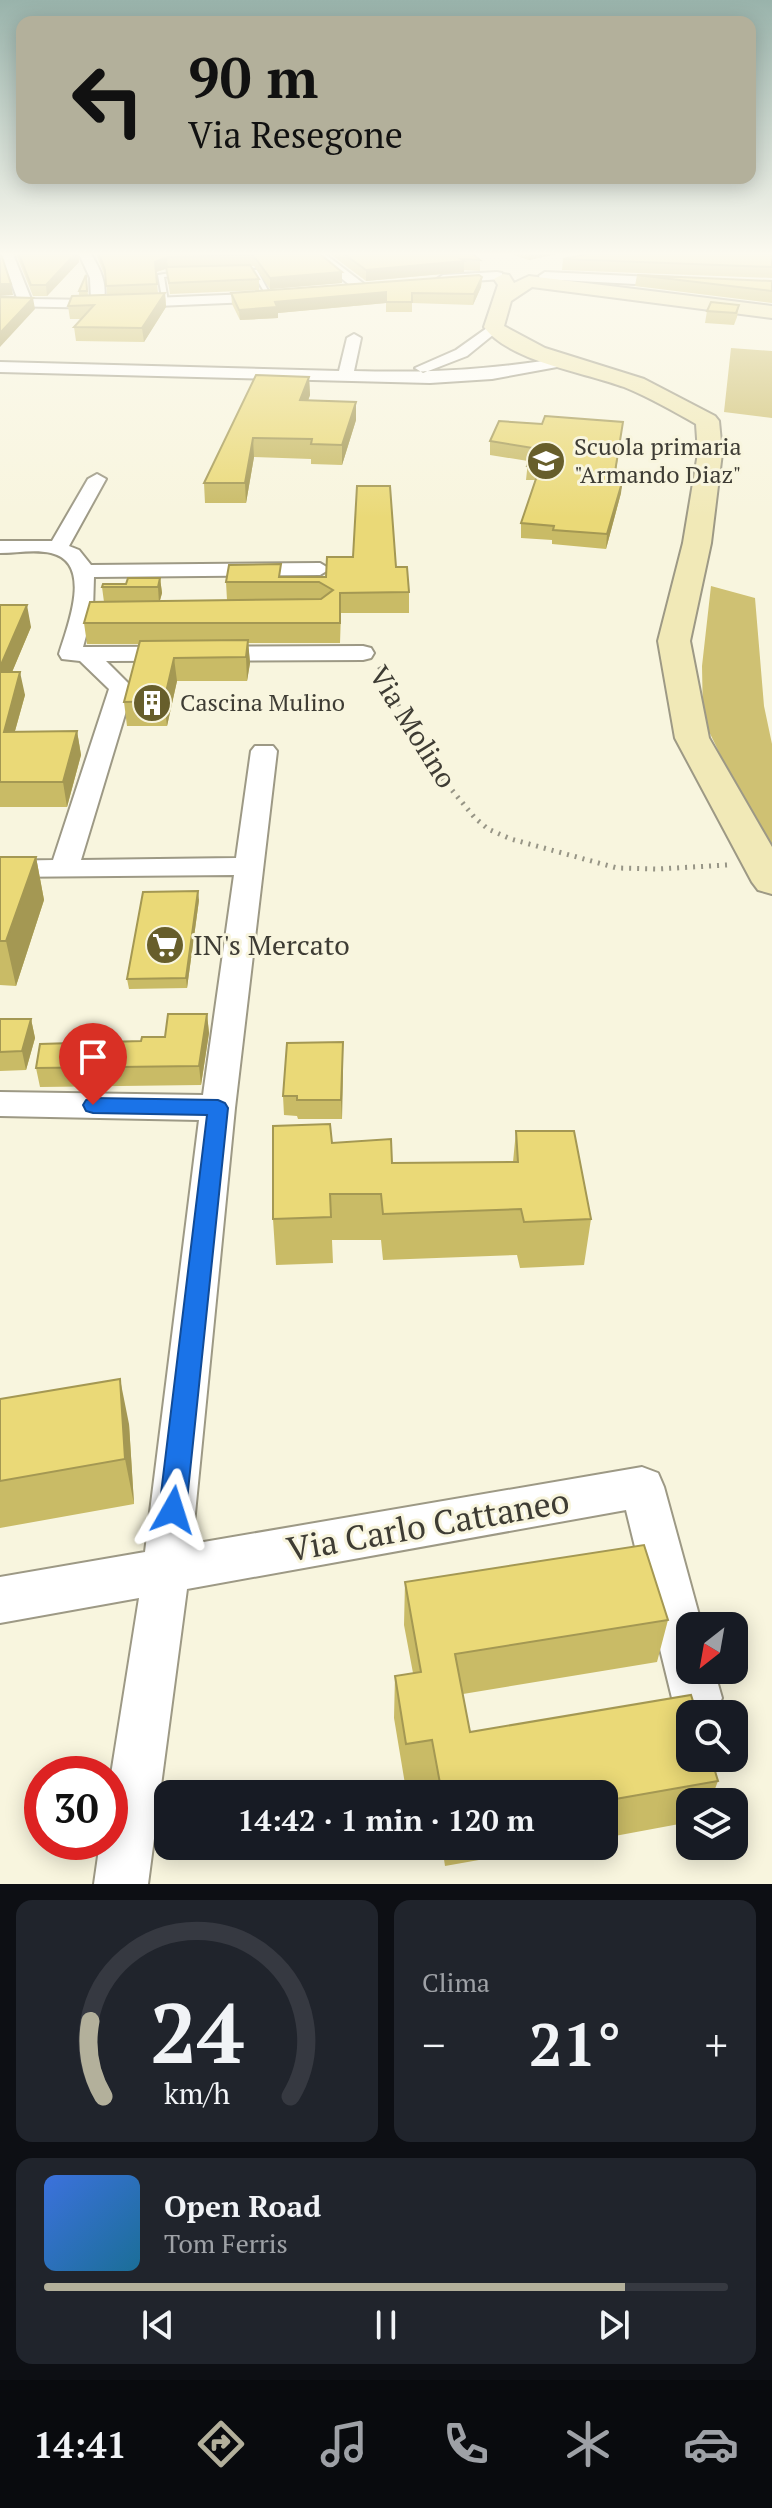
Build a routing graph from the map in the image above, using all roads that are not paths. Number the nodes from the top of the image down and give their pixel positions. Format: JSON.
{"nodes":[{"id":1,"x":353,"y":342,"type":"edge"},
{"id":2,"x":478,"y":342,"type":"edge"},
{"id":3,"x":516,"y":342,"type":"edge"},
{"id":4,"x":522,"y":344,"type":"junction"},
{"id":5,"x":473,"y":347,"type":"junction"},
{"id":6,"x":450,"y":361,"type":"junction"},
{"id":7,"x":568,"y":361,"type":"junction"},
{"id":8,"x":0,"y":367,"type":"edge"},
{"id":9,"x":492,"y":374,"type":"junction"},
{"id":10,"x":345,"y":376,"type":"junction"},
{"id":11,"x":382,"y":377,"type":"junction"},
{"id":12,"x":97,"y":479,"type":"dead end"},
{"id":13,"x":0,"y":547,"type":"edge"},
{"id":14,"x":58,"y":548,"type":"junction"},
{"id":15,"x":320,"y":569,"type":"dead end"},
{"id":16,"x":84,"y":571,"type":"junction"},
{"id":17,"x":363,"y":653,"type":"road end"},
{"id":18,"x":86,"y":654,"type":"junction"},
{"id":19,"x":264,"y":751,"type":"dead end"},
{"id":20,"x":249,"y":866,"type":"junction"},
{"id":21,"x":0,"y":869,"type":"edge"},
{"id":22,"x":64,"y":869,"type":"junction"},
{"id":23,"x":766,"y":872,"type":"edge"},
{"id":24,"x":0,"y":1104,"type":"edge"},
{"id":25,"x":218,"y":1108,"type":"junction"},
{"id":26,"x":166,"y":1572,"type":"junction"},
{"id":27,"x":0,"y":1600,"type":"edge"},
{"id":28,"x":697,"y":1698,"type":"dead end"},
{"id":29,"x":121,"y":1884,"type":"edge"}],
"edges":[{"from":1,"to":10,"type":"street"},
{"from":2,"to":5,"type":"street"},
{"from":3,"to":4,"type":"street"},
{"from":4,"to":5,"type":"street"},
{"from":4,"to":7,"type":"street"},
{"from":5,"to":6,"type":"street"},
{"from":6,"to":9,"type":"street"},
{"from":6,"to":11,"type":"street"},
{"from":7,"to":9,"type":"street"},
{"from":7,"to":23,"type":"street"},
{"from":8,"to":10,"type":"street"},
{"from":9,"to":11,"type":"street"},
{"from":10,"to":11,"type":"street"},
{"from":12,"to":14,"type":"street"},
{"from":13,"to":14,"type":"street"},
{"from":14,"to":16,"type":"street"},
{"from":15,"to":16,"type":"street"},
{"from":16,"to":18,"type":"street"},
{"from":17,"to":18,"type":"street","name":"Via Molino"},
{"from":18,"to":22,"type":"street"},
{"from":19,"to":20,"type":"street"},
{"from":20,"to":22,"type":"street"},
{"from":20,"to":25,"type":"street"},
{"from":21,"to":22,"type":"street"},
{"from":24,"to":25,"type":"street"},
{"from":25,"to":26,"type":"street"},
{"from":26,"to":27,"type":"street","name":"Via Carlo Cattaneo"},
{"from":26,"to":28,"type":"street","name":"Via Carlo Cattaneo"},
{"from":26,"to":29,"type":"street"}]}
